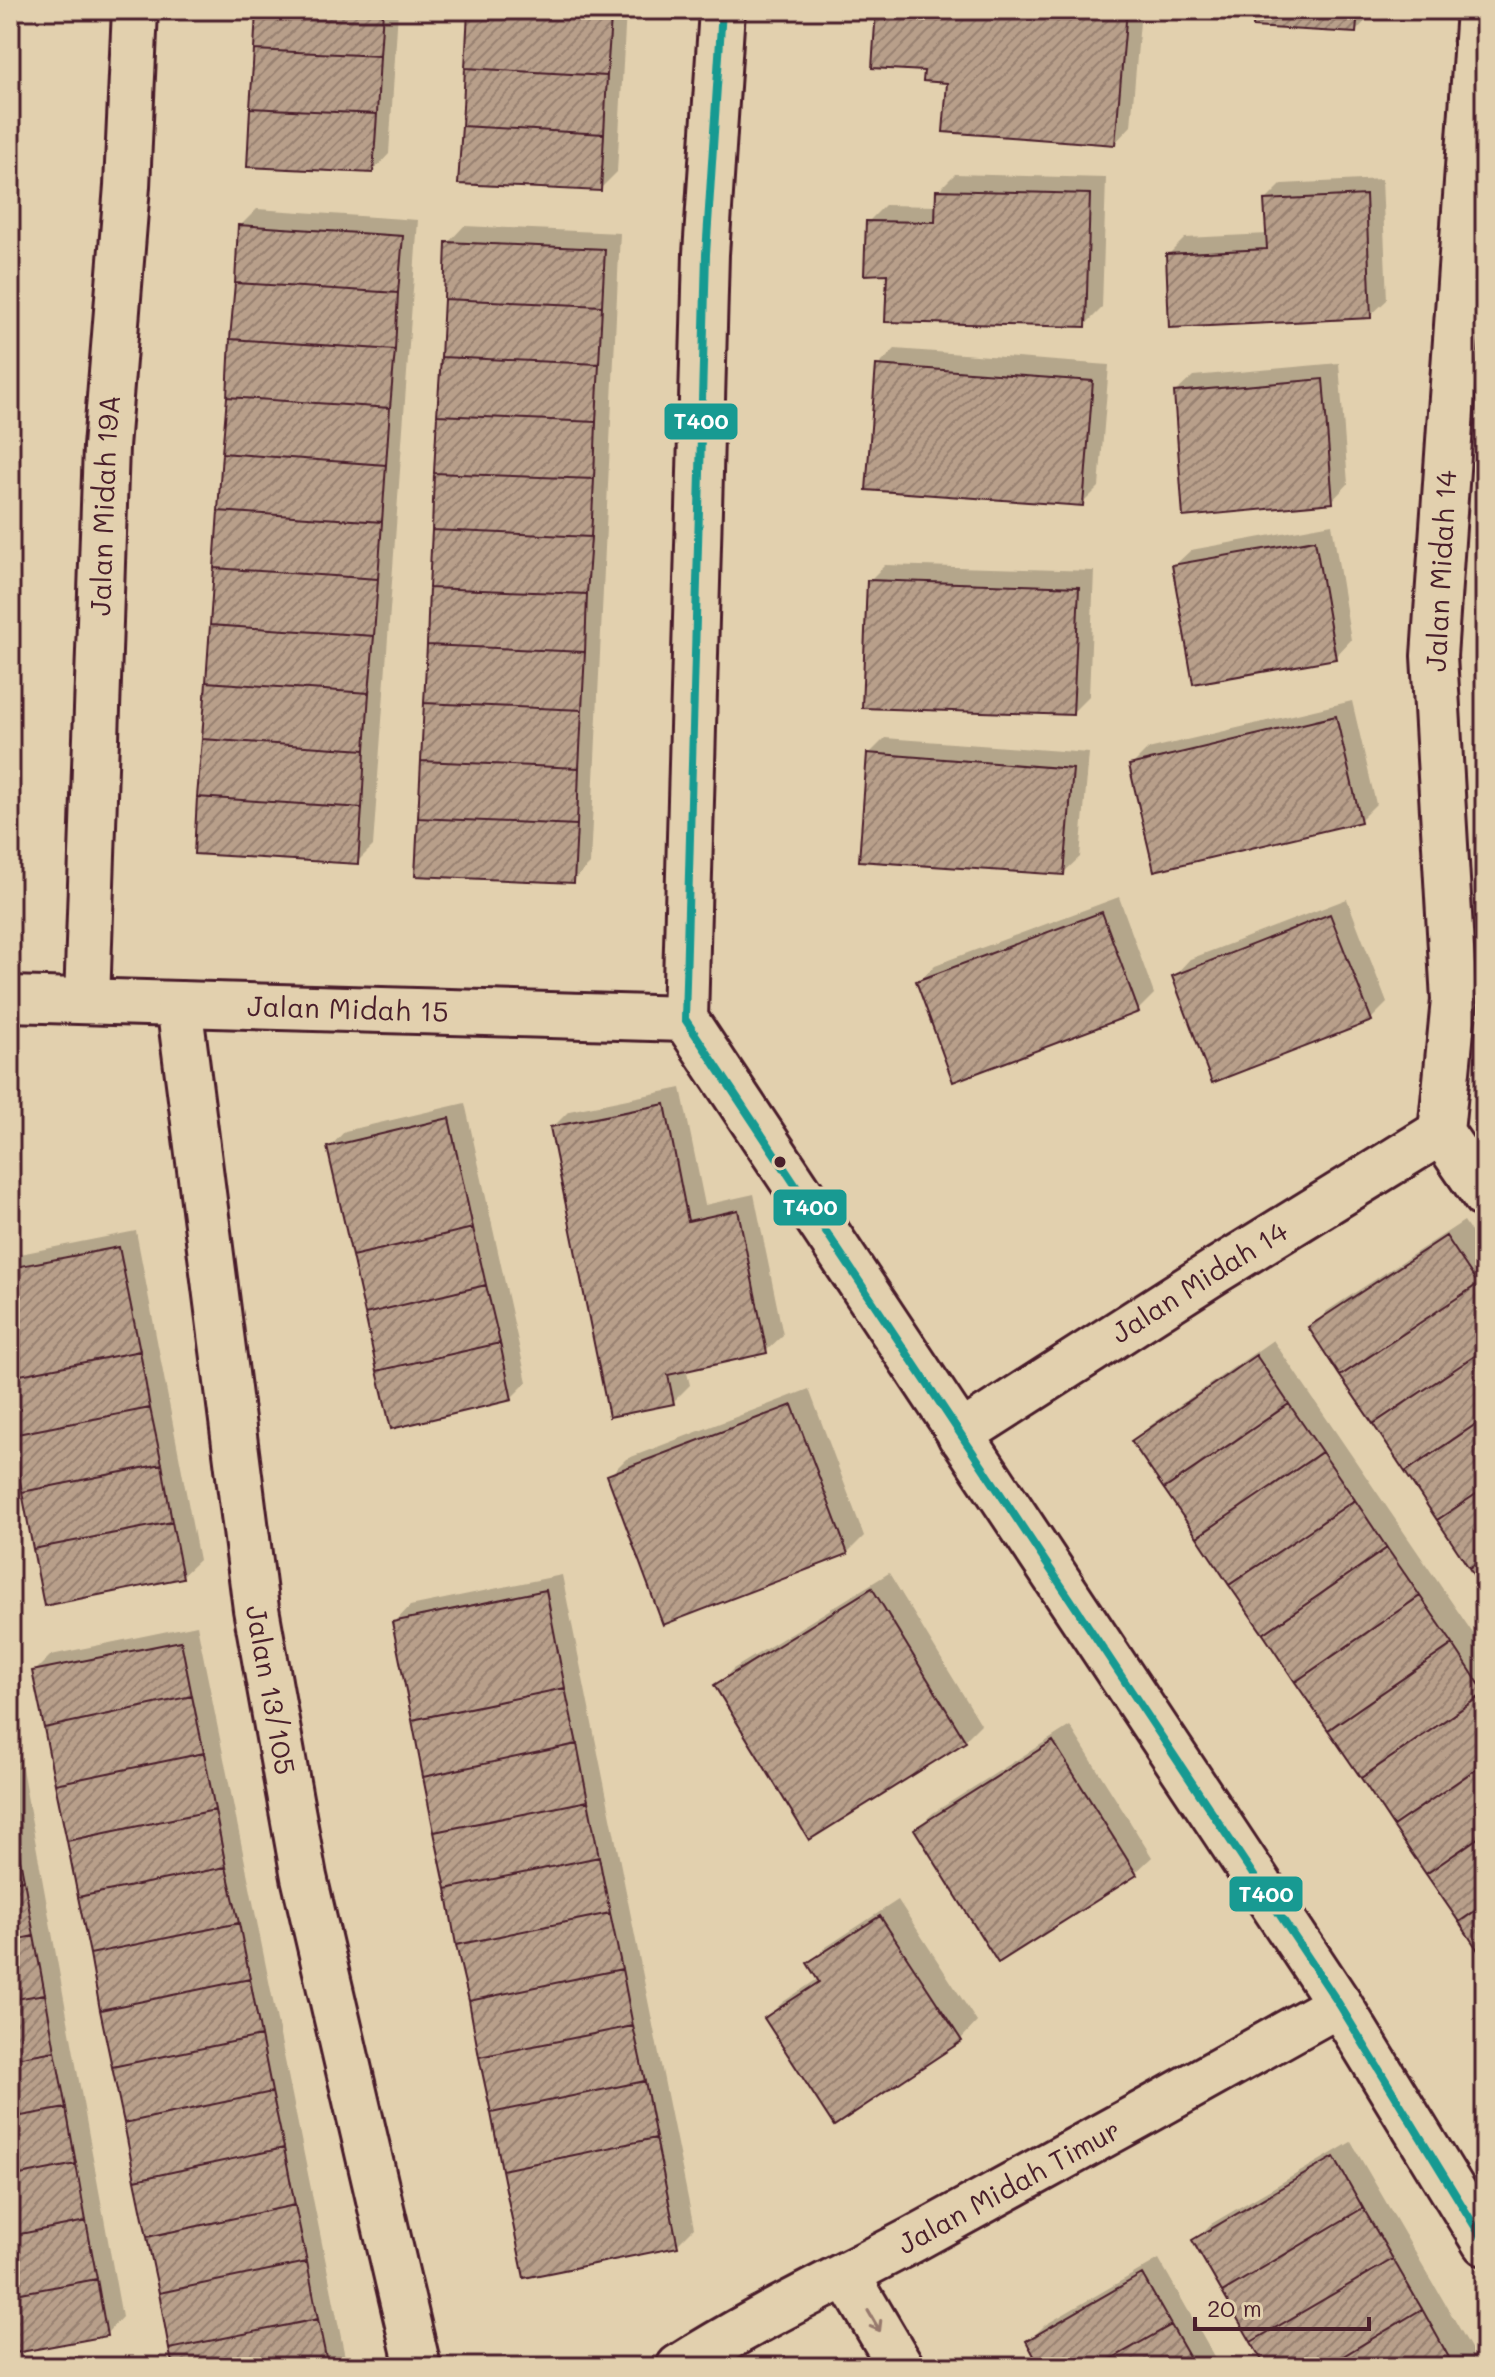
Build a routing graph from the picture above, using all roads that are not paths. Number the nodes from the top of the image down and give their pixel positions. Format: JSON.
{"nodes":[{"id":1,"x":135,"y":10,"type":"edge"},
{"id":2,"x":722,"y":10,"type":"edge"},
{"id":3,"x":1479,"y":10,"type":"edge"},
{"id":4,"x":10,"y":999,"type":"edge"},
{"id":5,"x":87,"y":1001,"type":"junction"},
{"id":6,"x":179,"y":1004,"type":"junction"},
{"id":7,"x":685,"y":1019,"type":"junction"},
{"id":8,"x":1441,"y":1132,"type":"junction"},
{"id":9,"x":1485,"y":1196,"type":"edge"},
{"id":10,"x":960,"y":1435,"type":"junction"},
{"id":11,"x":1339,"y":2004,"type":"junction"},
{"id":12,"x":1485,"y":2243,"type":"edge"},
{"id":13,"x":847,"y":2275,"type":"junction"},
{"id":14,"x":418,"y":2367,"type":"edge"},
{"id":15,"x":679,"y":2367,"type":"edge"},
{"id":16,"x":901,"y":2367,"type":"edge"}],
"edges":[{"from":1,"to":5,"type":"street","name":"Jalan Midah 19A"},
{"from":2,"to":7,"type":"street"},
{"from":3,"to":8,"type":"street","name":"Jalan Midah 14"},
{"from":4,"to":5,"type":"street","name":"Jalan Midah 15"},
{"from":5,"to":6,"type":"street","name":"Jalan Midah 15"},
{"from":6,"to":7,"type":"street","name":"Jalan Midah 15"},
{"from":6,"to":14,"type":"street","name":"Jalan 13/105"},
{"from":7,"to":10,"type":"street"},
{"from":8,"to":9,"type":"street"},
{"from":8,"to":10,"type":"street","name":"Jalan Midah 14"},
{"from":10,"to":11,"type":"street"},
{"from":11,"to":12,"type":"street"},
{"from":11,"to":13,"type":"street","name":"Jalan Midah Timur"},
{"from":13,"to":15,"type":"street","name":"Jalan Midah Timur"},
{"from":13,"to":16,"type":"street","one_way":true}]}
